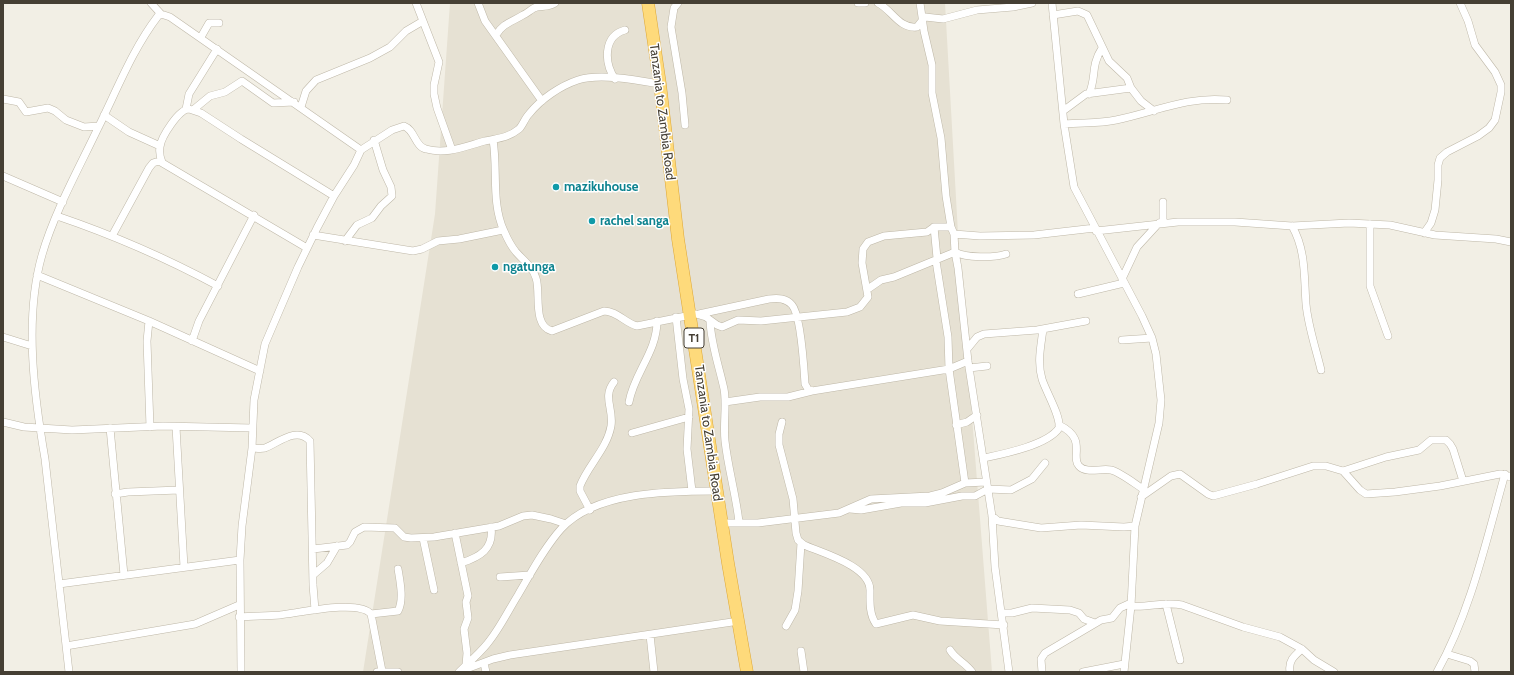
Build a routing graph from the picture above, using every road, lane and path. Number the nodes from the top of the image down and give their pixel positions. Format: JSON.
{"nodes":[{"id":1,"x":151,"y":3,"type":"edge"},
{"id":2,"x":416,"y":3,"type":"edge"},
{"id":3,"x":478,"y":3,"type":"edge"},
{"id":4,"x":555,"y":3,"type":"edge"},
{"id":5,"x":648,"y":3,"type":"edge"},
{"id":6,"x":678,"y":3,"type":"edge"},
{"id":7,"x":858,"y":3,"type":"edge"},
{"id":8,"x":865,"y":3,"type":"edge"},
{"id":9,"x":878,"y":3,"type":"edge"},
{"id":10,"x":920,"y":3,"type":"edge"},
{"id":11,"x":1032,"y":3,"type":"edge"},
{"id":12,"x":1052,"y":3,"type":"edge"},
{"id":13,"x":1460,"y":3,"type":"edge"},
{"id":14,"x":990,"y":6,"type":"edge"},
{"id":15,"x":161,"y":14,"type":"junction"},
{"id":16,"x":1053,"y":14,"type":"junction"},
{"id":17,"x":922,"y":18,"type":"junction"},
{"id":18,"x":423,"y":20,"type":"junction"},
{"id":19,"x":219,"y":23,"type":"dead end"},
{"id":20,"x":625,"y":30,"type":"dead end"},
{"id":21,"x":496,"y":35,"type":"junction"},
{"id":22,"x":201,"y":37,"type":"junction"},
{"id":23,"x":1102,"y":48,"type":"junction"},
{"id":24,"x":217,"y":49,"type":"junction"},
{"id":25,"x":615,"y":79,"type":"junction"},
{"id":26,"x":660,"y":84,"type":"junction"},
{"id":27,"x":1131,"y":88,"type":"junction"},
{"id":28,"x":1089,"y":94,"type":"junction"},
{"id":29,"x":3,"y":99,"type":"edge"},
{"id":30,"x":1228,"y":100,"type":"dead end"},
{"id":31,"x":542,"y":101,"type":"junction"},
{"id":32,"x":294,"y":102,"type":"junction"},
{"id":33,"x":301,"y":107,"type":"junction"},
{"id":34,"x":190,"y":109,"type":"junction"},
{"id":35,"x":1063,"y":111,"type":"junction"},
{"id":36,"x":1154,"y":111,"type":"junction"},
{"id":37,"x":104,"y":115,"type":"junction"},
{"id":38,"x":1064,"y":124,"type":"junction"},
{"id":39,"x":685,"y":125,"type":"dead end"},
{"id":40,"x":99,"y":126,"type":"junction"},
{"id":41,"x":374,"y":140,"type":"junction"},
{"id":42,"x":493,"y":140,"type":"junction"},
{"id":43,"x":160,"y":146,"type":"junction"},
{"id":44,"x":362,"y":150,"type":"junction"},
{"id":45,"x":452,"y":150,"type":"junction"},
{"id":46,"x":162,"y":162,"type":"junction"},
{"id":47,"x":3,"y":176,"type":"edge"},
{"id":48,"x":334,"y":196,"type":"junction"},
{"id":49,"x":63,"y":202,"type":"junction"},
{"id":50,"x":1164,"y":202,"type":"dead end"},
{"id":51,"x":254,"y":215,"type":"junction"},
{"id":52,"x":57,"y":216,"type":"junction"},
{"id":53,"x":1161,"y":223,"type":"junction"},
{"id":54,"x":1370,"y":224,"type":"junction"},
{"id":55,"x":1292,"y":226,"type":"junction"},
{"id":56,"x":934,"y":227,"type":"junction"},
{"id":57,"x":503,"y":230,"type":"junction"},
{"id":58,"x":953,"y":230,"type":"junction"},
{"id":59,"x":1096,"y":230,"type":"junction"},
{"id":60,"x":1424,"y":233,"type":"junction"},
{"id":61,"x":313,"y":235,"type":"junction"},
{"id":62,"x":112,"y":236,"type":"junction"},
{"id":63,"x":345,"y":241,"type":"junction"},
{"id":64,"x":1511,"y":242,"type":"edge"},
{"id":65,"x":307,"y":248,"type":"junction"},
{"id":66,"x":954,"y":252,"type":"junction"},
{"id":67,"x":1006,"y":254,"type":"dead end"},
{"id":68,"x":937,"y":259,"type":"junction"},
{"id":69,"x":37,"y":275,"type":"junction"},
{"id":70,"x":1123,"y":281,"type":"junction"},
{"id":71,"x":218,"y":286,"type":"junction"},
{"id":72,"x":868,"y":289,"type":"junction"},
{"id":73,"x":1078,"y":294,"type":"dead end"},
{"id":74,"x":694,"y":314,"type":"junction"},
{"id":75,"x":676,"y":317,"type":"junction"},
{"id":76,"x":798,"y":318,"type":"junction"},
{"id":77,"x":149,"y":321,"type":"junction"},
{"id":78,"x":710,"y":321,"type":"junction"},
{"id":79,"x":1086,"y":321,"type":"dead end"},
{"id":80,"x":657,"y":322,"type":"junction"},
{"id":81,"x":1043,"y":329,"type":"junction"},
{"id":82,"x":1388,"y":336,"type":"dead end"},
{"id":83,"x":3,"y":337,"type":"edge"},
{"id":84,"x":1152,"y":338,"type":"junction"},
{"id":85,"x":1122,"y":340,"type":"dead end"},
{"id":86,"x":192,"y":341,"type":"junction"},
{"id":87,"x":32,"y":346,"type":"junction"},
{"id":88,"x":968,"y":348,"type":"junction"},
{"id":89,"x":968,"y":364,"type":"junction"},
{"id":90,"x":987,"y":366,"type":"dead end"},
{"id":91,"x":949,"y":370,"type":"junction"},
{"id":92,"x":1321,"y":370,"type":"dead end"},
{"id":93,"x":260,"y":371,"type":"junction"},
{"id":94,"x":614,"y":382,"type":"dead end"},
{"id":95,"x":812,"y":390,"type":"junction"},
{"id":96,"x":629,"y":402,"type":"dead end"},
{"id":97,"x":725,"y":402,"type":"junction"},
{"id":98,"x":977,"y":415,"type":"junction"},
{"id":99,"x":689,"y":417,"type":"junction"},
{"id":100,"x":3,"y":422,"type":"edge"},
{"id":101,"x":782,"y":422,"type":"dead end"},
{"id":102,"x":956,"y":425,"type":"junction"},
{"id":103,"x":1059,"y":425,"type":"junction"},
{"id":104,"x":150,"y":427,"type":"junction"},
{"id":105,"x":176,"y":427,"type":"junction"},
{"id":106,"x":39,"y":428,"type":"junction"},
{"id":107,"x":110,"y":428,"type":"junction"},
{"id":108,"x":252,"y":428,"type":"junction"},
{"id":109,"x":632,"y":433,"type":"dead end"},
{"id":110,"x":252,"y":448,"type":"junction"},
{"id":111,"x":984,"y":458,"type":"junction"},
{"id":112,"x":1044,"y":463,"type":"dead end"},
{"id":113,"x":1343,"y":471,"type":"junction"},
{"id":114,"x":1509,"y":475,"type":"edge"},
{"id":115,"x":1463,"y":481,"type":"junction"},
{"id":116,"x":965,"y":483,"type":"junction"},
{"id":117,"x":987,"y":486,"type":"junction"},
{"id":118,"x":179,"y":490,"type":"junction"},
{"id":119,"x":717,"y":490,"type":"junction"},
{"id":120,"x":692,"y":491,"type":"junction"},
{"id":121,"x":1142,"y":493,"type":"junction"},
{"id":122,"x":115,"y":494,"type":"junction"},
{"id":123,"x":850,"y":509,"type":"junction"},
{"id":124,"x":590,"y":510,"type":"junction"},
{"id":125,"x":992,"y":516,"type":"junction"},
{"id":126,"x":795,"y":517,"type":"junction"},
{"id":127,"x":738,"y":522,"type":"junction"},
{"id":128,"x":722,"y":523,"type":"junction"},
{"id":129,"x":566,"y":524,"type":"junction"},
{"id":130,"x":1135,"y":526,"type":"junction"},
{"id":131,"x":491,"y":527,"type":"junction"},
{"id":132,"x":455,"y":533,"type":"junction"},
{"id":133,"x":423,"y":538,"type":"junction"},
{"id":134,"x":800,"y":543,"type":"junction"},
{"id":135,"x":337,"y":546,"type":"junction"},
{"id":136,"x":313,"y":549,"type":"junction"},
{"id":137,"x":240,"y":560,"type":"junction"},
{"id":138,"x":461,"y":563,"type":"junction"},
{"id":139,"x":184,"y":567,"type":"junction"},
{"id":140,"x":398,"y":569,"type":"dead end"},
{"id":141,"x":124,"y":575,"type":"junction"},
{"id":142,"x":313,"y":575,"type":"junction"},
{"id":143,"x":530,"y":575,"type":"junction"},
{"id":144,"x":500,"y":577,"type":"dead end"},
{"id":145,"x":58,"y":584,"type":"junction"},
{"id":146,"x":434,"y":590,"type":"dead end"},
{"id":147,"x":1166,"y":604,"type":"junction"},
{"id":148,"x":240,"y":605,"type":"junction"},
{"id":149,"x":1131,"y":605,"type":"junction"},
{"id":150,"x":315,"y":610,"type":"junction"},
{"id":151,"x":1002,"y":613,"type":"junction"},
{"id":152,"x":372,"y":614,"type":"junction"},
{"id":153,"x":239,"y":616,"type":"junction"},
{"id":154,"x":739,"y":622,"type":"junction"},
{"id":155,"x":1095,"y":623,"type":"junction"},
{"id":156,"x":1004,"y":625,"type":"junction"},
{"id":157,"x":786,"y":626,"type":"dead end"},
{"id":158,"x":650,"y":635,"type":"junction"},
{"id":159,"x":66,"y":646,"type":"junction"},
{"id":160,"x":1302,"y":649,"type":"junction"},
{"id":161,"x":950,"y":650,"type":"dead end"},
{"id":162,"x":800,"y":651,"type":"dead end"},
{"id":163,"x":1447,"y":654,"type":"junction"},
{"id":164,"x":1180,"y":660,"type":"dead end"},
{"id":165,"x":484,"y":663,"type":"junction"},
{"id":166,"x":1124,"y":664,"type":"junction"},
{"id":167,"x":466,"y":665,"type":"junction"},
{"id":168,"x":69,"y":672,"type":"edge"},
{"id":169,"x":241,"y":672,"type":"edge"},
{"id":170,"x":380,"y":672,"type":"edge"},
{"id":171,"x":398,"y":672,"type":"edge"},
{"id":172,"x":459,"y":672,"type":"edge"},
{"id":173,"x":486,"y":672,"type":"edge"},
{"id":174,"x":654,"y":672,"type":"edge"},
{"id":175,"x":747,"y":672,"type":"edge"},
{"id":176,"x":804,"y":672,"type":"edge"},
{"id":177,"x":972,"y":672,"type":"edge"},
{"id":178,"x":1009,"y":672,"type":"edge"},
{"id":179,"x":1042,"y":672,"type":"edge"},
{"id":180,"x":1083,"y":672,"type":"edge"},
{"id":181,"x":1124,"y":672,"type":"edge"},
{"id":182,"x":1290,"y":672,"type":"edge"},
{"id":183,"x":1334,"y":672,"type":"edge"},
{"id":184,"x":1437,"y":672,"type":"edge"},
{"id":185,"x":1475,"y":672,"type":"edge"}],
"edges":[{"from":1,"to":15,"type":"street"},
{"from":2,"to":18,"type":"street"},
{"from":3,"to":21,"type":"street"},
{"from":4,"to":21,"type":"street"},
{"from":5,"to":26,"type":"highway","name":"Tanzania to Zambia Road","number":"T1"},
{"from":6,"to":39,"type":"street"},
{"from":7,"to":8,"type":"street"},
{"from":9,"to":17,"type":"street"},
{"from":10,"to":17,"type":"street"},
{"from":11,"to":14,"type":"street"},
{"from":12,"to":16,"type":"street"},
{"from":13,"to":60,"type":"street"},
{"from":14,"to":17,"type":"street"},
{"from":15,"to":22,"type":"street"},
{"from":15,"to":37,"type":"street"},
{"from":16,"to":23,"type":"street"},
{"from":16,"to":35,"type":"street"},
{"from":17,"to":58,"type":"street"},
{"from":18,"to":33,"type":"street"},
{"from":18,"to":45,"type":"street"},
{"from":19,"to":22,"type":"street"},
{"from":20,"to":25,"type":"street"},
{"from":21,"to":31,"type":"street"},
{"from":22,"to":24,"type":"street"},
{"from":23,"to":27,"type":"street"},
{"from":23,"to":28,"type":"street"},
{"from":24,"to":32,"type":"street"},
{"from":24,"to":34,"type":"street"},
{"from":25,"to":26,"type":"street"},
{"from":25,"to":31,"type":"street"},
{"from":26,"to":74,"type":"highway","name":"Tanzania to Zambia Road","number":"T1"},
{"from":27,"to":28,"type":"street"},
{"from":27,"to":36,"type":"street"},
{"from":28,"to":35,"type":"street"},
{"from":29,"to":40,"type":"street"},
{"from":30,"to":36,"type":"street"},
{"from":31,"to":42,"type":"street"},
{"from":32,"to":33,"type":"street"},
{"from":32,"to":34,"type":"street"},
{"from":33,"to":44,"type":"street"},
{"from":34,"to":43,"type":"street"},
{"from":34,"to":48,"type":"street"},
{"from":35,"to":38,"type":"street"},
{"from":36,"to":38,"type":"street"},
{"from":37,"to":40,"type":"street"},
{"from":37,"to":43,"type":"street"},
{"from":38,"to":59,"type":"street"},
{"from":40,"to":49,"type":"street"},
{"from":41,"to":44,"type":"street"},
{"from":41,"to":45,"type":"street"},
{"from":41,"to":63,"type":"street"},
{"from":42,"to":45,"type":"street"},
{"from":42,"to":57,"type":"street"},
{"from":43,"to":46,"type":"street"},
{"from":44,"to":48,"type":"street"},
{"from":46,"to":51,"type":"street"},
{"from":46,"to":62,"type":"street"},
{"from":47,"to":49,"type":"street"},
{"from":48,"to":61,"type":"street"},
{"from":49,"to":52,"type":"street"},
{"from":50,"to":53,"type":"street"},
{"from":51,"to":65,"type":"street"},
{"from":51,"to":71,"type":"street"},
{"from":52,"to":62,"type":"street"},
{"from":52,"to":69,"type":"street"},
{"from":53,"to":55,"type":"street"},
{"from":53,"to":59,"type":"street"},
{"from":53,"to":70,"type":"street"},
{"from":54,"to":55,"type":"street"},
{"from":54,"to":60,"type":"street"},
{"from":54,"to":82,"type":"street"},
{"from":55,"to":92,"type":"street"},
{"from":56,"to":58,"type":"street"},
{"from":56,"to":68,"type":"street"},
{"from":56,"to":72,"type":"street"},
{"from":57,"to":63,"type":"street"},
{"from":57,"to":80,"type":"street"},
{"from":58,"to":59,"type":"street"},
{"from":58,"to":66,"type":"street"},
{"from":59,"to":70,"type":"street"},
{"from":60,"to":64,"type":"street"},
{"from":61,"to":63,"type":"street"},
{"from":61,"to":65,"type":"street"},
{"from":62,"to":71,"type":"street"},
{"from":65,"to":93,"type":"street"},
{"from":66,"to":67,"type":"street"},
{"from":66,"to":68,"type":"street"},
{"from":66,"to":88,"type":"street"},
{"from":68,"to":72,"type":"street"},
{"from":68,"to":91,"type":"street"},
{"from":69,"to":77,"type":"street"},
{"from":69,"to":87,"type":"street"},
{"from":70,"to":73,"type":"street"},
{"from":70,"to":84,"type":"street"},
{"from":71,"to":86,"type":"street"},
{"from":72,"to":76,"type":"street"},
{"from":74,"to":75,"type":"street"},
{"from":74,"to":76,"type":"street"},
{"from":74,"to":78,"type":"street"},
{"from":74,"to":119,"type":"highway","name":"Tanzania to Zambia Road","number":"T1"},
{"from":75,"to":80,"type":"street"},
{"from":75,"to":99,"type":"street"},
{"from":76,"to":78,"type":"street"},
{"from":76,"to":95,"type":"street"},
{"from":77,"to":86,"type":"street"},
{"from":77,"to":104,"type":"street"},
{"from":78,"to":97,"type":"street"},
{"from":79,"to":81,"type":"street"},
{"from":80,"to":96,"type":"street"},
{"from":81,"to":88,"type":"street"},
{"from":81,"to":103,"type":"street"},
{"from":83,"to":87,"type":"street"},
{"from":84,"to":85,"type":"street"},
{"from":84,"to":121,"type":"street"},
{"from":86,"to":93,"type":"street"},
{"from":87,"to":106,"type":"street"},
{"from":88,"to":89,"type":"street"},
{"from":89,"to":90,"type":"street"},
{"from":89,"to":91,"type":"street"},
{"from":89,"to":98,"type":"street"},
{"from":91,"to":95,"type":"street"},
{"from":91,"to":102,"type":"street"},
{"from":93,"to":108,"type":"street"},
{"from":94,"to":124,"type":"street"},
{"from":95,"to":97,"type":"street"},
{"from":97,"to":127,"type":"street"},
{"from":98,"to":102,"type":"street"},
{"from":98,"to":111,"type":"street"},
{"from":99,"to":109,"type":"street"},
{"from":99,"to":120,"type":"street"},
{"from":100,"to":106,"type":"street"},
{"from":101,"to":126,"type":"street"},
{"from":102,"to":116,"type":"street"},
{"from":103,"to":111,"type":"street"},
{"from":103,"to":121,"type":"street"},
{"from":104,"to":105,"type":"street"},
{"from":104,"to":107,"type":"street"},
{"from":105,"to":108,"type":"street"},
{"from":105,"to":118,"type":"street"},
{"from":106,"to":107,"type":"street"},
{"from":106,"to":145,"type":"street"},
{"from":107,"to":122,"type":"street"},
{"from":108,"to":110,"type":"street"},
{"from":110,"to":136,"type":"street"},
{"from":110,"to":137,"type":"street"},
{"from":111,"to":117,"type":"street"},
{"from":112,"to":117,"type":"street"},
{"from":113,"to":115,"type":"street"},
{"from":113,"to":115,"type":"street"},
{"from":113,"to":121,"type":"street"},
{"from":114,"to":115,"type":"street"},
{"from":114,"to":163,"type":"street"},
{"from":116,"to":117,"type":"street"},
{"from":116,"to":123,"type":"street"},
{"from":117,"to":123,"type":"street"},
{"from":117,"to":125,"type":"street"},
{"from":118,"to":122,"type":"street"},
{"from":118,"to":139,"type":"street"},
{"from":119,"to":120,"type":"street"},
{"from":119,"to":128,"type":"highway","name":"Tanzania to Zambia Road","number":"T1"},
{"from":120,"to":124,"type":"street"},
{"from":121,"to":130,"type":"street"},
{"from":122,"to":141,"type":"street"},
{"from":123,"to":126,"type":"street"},
{"from":124,"to":129,"type":"street"},
{"from":125,"to":130,"type":"street"},
{"from":125,"to":151,"type":"street"},
{"from":126,"to":127,"type":"street"},
{"from":126,"to":134,"type":"street"},
{"from":127,"to":128,"type":"street"},
{"from":128,"to":154,"type":"highway","name":"Tanzania to Zambia Road","number":"T1"},
{"from":129,"to":131,"type":"street"},
{"from":129,"to":143,"type":"street"},
{"from":130,"to":149,"type":"street"},
{"from":131,"to":132,"type":"street"},
{"from":131,"to":138,"type":"street"},
{"from":132,"to":133,"type":"street"},
{"from":132,"to":138,"type":"street"},
{"from":133,"to":135,"type":"street"},
{"from":133,"to":146,"type":"street"},
{"from":134,"to":156,"type":"street"},
{"from":134,"to":157,"type":"street"},
{"from":135,"to":136,"type":"street"},
{"from":135,"to":142,"type":"street"},
{"from":136,"to":142,"type":"street"},
{"from":137,"to":139,"type":"street"},
{"from":137,"to":148,"type":"street"},
{"from":138,"to":167,"type":"street"},
{"from":139,"to":141,"type":"street"},
{"from":140,"to":152,"type":"street"},
{"from":141,"to":145,"type":"street"},
{"from":142,"to":150,"type":"street"},
{"from":143,"to":144,"type":"street"},
{"from":143,"to":167,"type":"street"},
{"from":145,"to":159,"type":"street"},
{"from":147,"to":149,"type":"street"},
{"from":147,"to":160,"type":"street"},
{"from":147,"to":164,"type":"street"},
{"from":148,"to":153,"type":"street"},
{"from":148,"to":159,"type":"street"},
{"from":149,"to":155,"type":"street"},
{"from":149,"to":166,"type":"street"},
{"from":150,"to":152,"type":"street"},
{"from":150,"to":153,"type":"street"},
{"from":151,"to":155,"type":"street"},
{"from":151,"to":156,"type":"street"},
{"from":152,"to":170,"type":"street"},
{"from":153,"to":169,"type":"street"},
{"from":154,"to":158,"type":"street"},
{"from":154,"to":175,"type":"highway","name":"Tanzania to Zambia Road","number":"T1"},
{"from":155,"to":179,"type":"street"},
{"from":156,"to":178,"type":"street"},
{"from":158,"to":165,"type":"street"},
{"from":158,"to":174,"type":"street"},
{"from":159,"to":168,"type":"street"},
{"from":160,"to":182,"type":"street"},
{"from":160,"to":183,"type":"street"},
{"from":161,"to":177,"type":"street"},
{"from":162,"to":176,"type":"street"},
{"from":163,"to":184,"type":"street"},
{"from":163,"to":185,"type":"street"},
{"from":165,"to":172,"type":"street"},
{"from":165,"to":173,"type":"street"},
{"from":166,"to":180,"type":"street"},
{"from":166,"to":181,"type":"street"},
{"from":167,"to":172,"type":"street"},
{"from":170,"to":171,"type":"street"}]}
